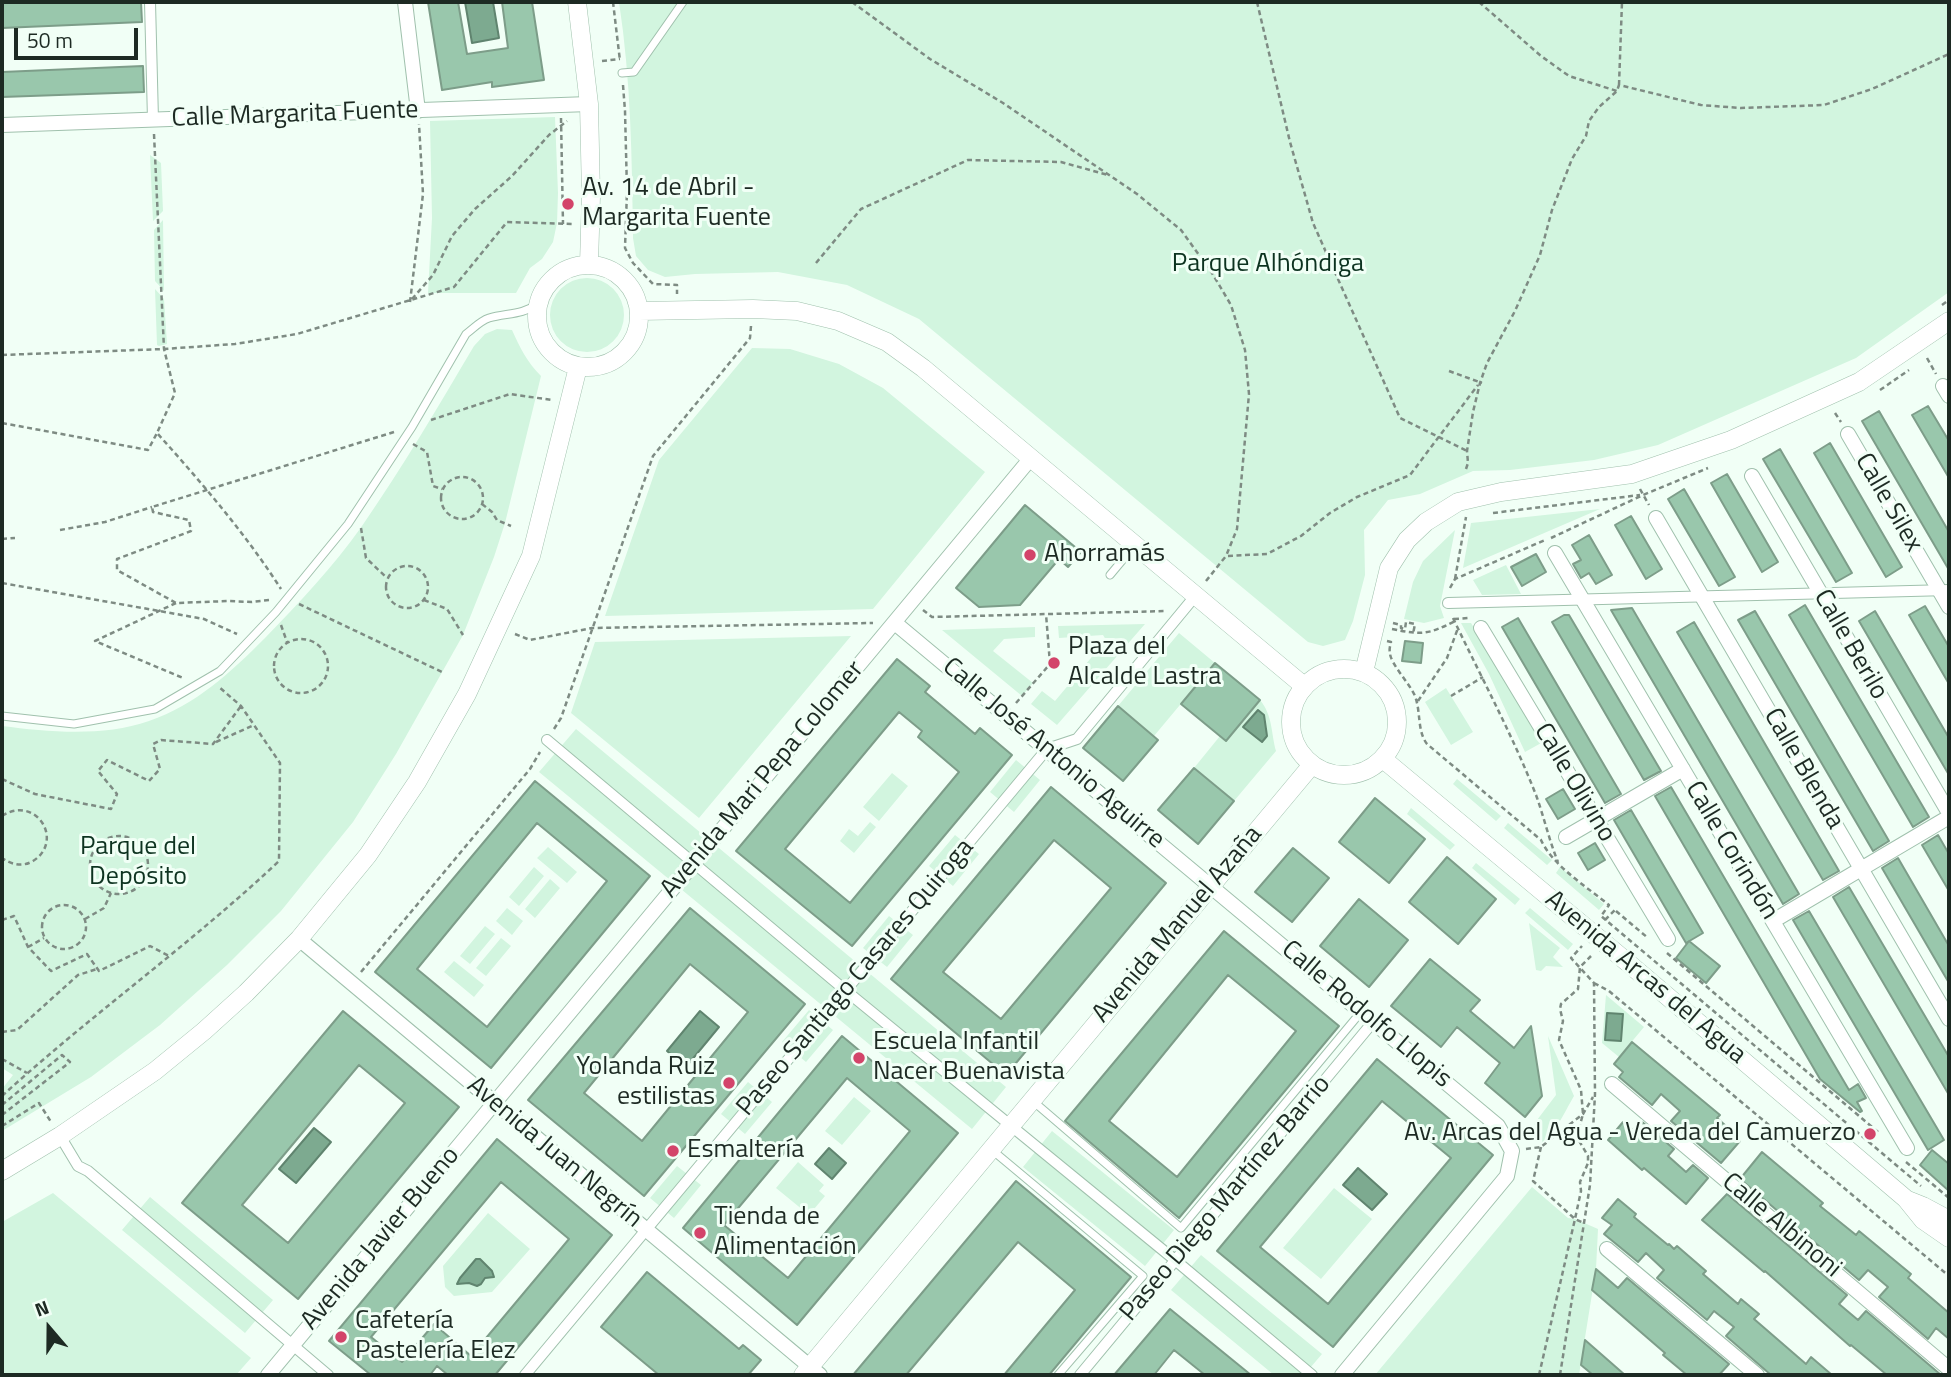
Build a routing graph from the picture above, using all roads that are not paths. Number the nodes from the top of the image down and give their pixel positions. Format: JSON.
{"nodes":[{"id":1,"x":150,"y":2,"type":"edge"},
{"id":2,"x":405,"y":2,"type":"edge"},
{"id":3,"x":577,"y":2,"type":"edge"},
{"id":4,"x":683,"y":2,"type":"edge"},
{"id":5,"x":622,"y":73,"type":"road end"},
{"id":6,"x":589,"y":104,"type":"junction"},
{"id":7,"x":418,"y":111,"type":"junction"},
{"id":8,"x":153,"y":120,"type":"junction"},
{"id":9,"x":2,"y":125,"type":"edge"},
{"id":10,"x":589,"y":264,"type":"junction"},
{"id":11,"x":537,"y":304,"type":"junction"},
{"id":12,"x":639,"y":311,"type":"junction"},
{"id":13,"x":1949,"y":321,"type":"edge"},
{"id":14,"x":578,"y":367,"type":"junction"},
{"id":15,"x":1848,"y":434,"type":"dead end"},
{"id":16,"x":1031,"y":458,"type":"junction"},
{"id":17,"x":1752,"y":476,"type":"dead end"},
{"id":18,"x":1656,"y":518,"type":"dead end"},
{"id":19,"x":1135,"y":545,"type":"junction"},
{"id":20,"x":1555,"y":553,"type":"dead end"},
{"id":21,"x":1110,"y":575,"type":"dead end"},
{"id":22,"x":1944,"y":590,"type":"edge"},
{"id":23,"x":1820,"y":593,"type":"junction"},
{"id":24,"x":1196,"y":595,"type":"junction"},
{"id":25,"x":1701,"y":596,"type":"junction"},
{"id":26,"x":1583,"y":600,"type":"junction"},
{"id":27,"x":1448,"y":603,"type":"road end"},
{"id":28,"x":1949,"y":607,"type":"edge"},
{"id":29,"x":895,"y":623,"type":"junction"},
{"id":30,"x":1480,"y":628,"type":"dead end"},
{"id":31,"x":1364,"y":672,"type":"junction"},
{"id":32,"x":1304,"y":686,"type":"junction"},
{"id":33,"x":2,"y":716,"type":"edge"},
{"id":34,"x":547,"y":740,"type":"road end"},
{"id":35,"x":1048,"y":749,"type":"junction"},
{"id":36,"x":1383,"y":759,"type":"junction"},
{"id":37,"x":1311,"y":766,"type":"junction"},
{"id":38,"x":1683,"y":769,"type":"junction"},
{"id":39,"x":1949,"y":815,"type":"edge"},
{"id":40,"x":1596,"y":819,"type":"junction"},
{"id":41,"x":1566,"y":836,"type":"dead end"},
{"id":42,"x":694,"y":863,"type":"junction"},
{"id":43,"x":1861,"y":869,"type":"junction"},
{"id":44,"x":1212,"y":886,"type":"junction"},
{"id":45,"x":1773,"y":921,"type":"junction"},
{"id":46,"x":299,"y":939,"type":"junction"},
{"id":47,"x":1663,"y":945,"type":"road end"},
{"id":48,"x":845,"y":990,"type":"junction"},
{"id":49,"x":1361,"y":1012,"type":"junction"},
{"id":50,"x":1949,"y":1020,"type":"edge"},
{"id":51,"x":1373,"y":1022,"type":"junction"},
{"id":52,"x":1612,"y":1084,"type":"dead end"},
{"id":53,"x":1032,"y":1101,"type":"junction"},
{"id":54,"x":495,"y":1103,"type":"junction"},
{"id":55,"x":1011,"y":1126,"type":"junction"},
{"id":56,"x":60,"y":1136,"type":"junction"},
{"id":57,"x":991,"y":1150,"type":"junction"},
{"id":58,"x":1904,"y":1151,"type":"road end"},
{"id":59,"x":2,"y":1171,"type":"edge"},
{"id":60,"x":1906,"y":1199,"type":"junction"},
{"id":61,"x":1949,"y":1220,"type":"edge"},
{"id":62,"x":646,"y":1230,"type":"junction"},
{"id":63,"x":1949,"y":1238,"type":"edge"},
{"id":64,"x":1607,"y":1249,"type":"dead end"},
{"id":65,"x":1175,"y":1260,"type":"junction"},
{"id":66,"x":293,"y":1345,"type":"junction"},
{"id":67,"x":1949,"y":1369,"type":"edge"},
{"id":68,"x":811,"y":1372,"type":"edge"},
{"id":69,"x":268,"y":1375,"type":"edge"},
{"id":70,"x":328,"y":1375,"type":"edge"},
{"id":71,"x":525,"y":1375,"type":"edge"},
{"id":72,"x":1058,"y":1375,"type":"edge"},
{"id":73,"x":1080,"y":1375,"type":"edge"},
{"id":74,"x":1312,"y":1375,"type":"edge"},
{"id":75,"x":1342,"y":1375,"type":"edge"},
{"id":76,"x":1757,"y":1375,"type":"edge"}],
"edges":[{"from":1,"to":8,"type":"street"},
{"from":2,"to":7,"type":"street"},
{"from":3,"to":6,"type":"street"},
{"from":4,"to":5,"type":"lane"},
{"from":6,"to":7,"type":"street","name":"Calle Margarita Fuente"},
{"from":6,"to":10,"type":"street"},
{"from":7,"to":8,"type":"street","name":"Calle Margarita Fuente"},
{"from":8,"to":9,"type":"street","name":"Calle Margarita Fuente"},
{"from":10,"to":11,"type":"street"},
{"from":10,"to":12,"type":"street"},
{"from":11,"to":14,"type":"street"},
{"from":11,"to":33,"type":"lane"},
{"from":12,"to":14,"type":"street"},
{"from":12,"to":16,"type":"street"},
{"from":13,"to":31,"type":"street"},
{"from":14,"to":46,"type":"street"},
{"from":15,"to":22,"type":"street","name":"Calle Silex"},
{"from":16,"to":19,"type":"street"},
{"from":16,"to":29,"type":"street","name":"Avenida Mari Pepa Colomer"},
{"from":17,"to":23,"type":"street","name":"Calle Berilo"},
{"from":18,"to":25,"type":"street","name":"Calle Blenda"},
{"from":19,"to":21,"type":"lane"},
{"from":19,"to":24,"type":"street"},
{"from":20,"to":26,"type":"street","name":"Calle Corindón"},
{"from":22,"to":23,"type":"street"},
{"from":22,"to":28,"type":"street","name":"Calle Silex"},
{"from":23,"to":25,"type":"street"},
{"from":23,"to":39,"type":"street","name":"Calle Berilo"},
{"from":24,"to":32,"type":"street"},
{"from":24,"to":35,"type":"street","name":"Paseo Santiago Casares Quiroga"},
{"from":25,"to":26,"type":"street"},
{"from":25,"to":43,"type":"street","name":"Calle Blenda"},
{"from":26,"to":27,"type":"street"},
{"from":26,"to":38,"type":"street","name":"Calle Corindón"},
{"from":29,"to":35,"type":"street","name":"Calle José Antonio Aguirre"},
{"from":29,"to":42,"type":"street","name":"Avenida Mari Pepa Colomer"},
{"from":30,"to":40,"type":"street","name":"Calle Olivino"},
{"from":31,"to":32,"type":"street"},
{"from":31,"to":36,"type":"street"},
{"from":32,"to":37,"type":"street"},
{"from":34,"to":42,"type":"street"},
{"from":35,"to":44,"type":"street","name":"Calle José Antonio Aguirre"},
{"from":35,"to":48,"type":"street","name":"Paseo Santiago Casares Quiroga"},
{"from":36,"to":37,"type":"street"},
{"from":36,"to":60,"type":"street","name":"Avenida Arcas del Agua"},
{"from":37,"to":44,"type":"street","name":"Avenida Manuel Azaña"},
{"from":38,"to":40,"type":"street"},
{"from":38,"to":45,"type":"street","name":"Calle Corindón"},
{"from":39,"to":43,"type":"street"},
{"from":40,"to":41,"type":"street"},
{"from":40,"to":47,"type":"street","name":"Calle Olivino"},
{"from":42,"to":48,"type":"street"},
{"from":42,"to":54,"type":"street","name":"Avenida Mari Pepa Colomer"},
{"from":43,"to":45,"type":"street"},
{"from":43,"to":50,"type":"street","name":"Calle Blenda"},
{"from":44,"to":49,"type":"street","name":"Calle Rodolfo Llopis"},
{"from":44,"to":53,"type":"street","name":"Avenida Manuel Azaña"},
{"from":45,"to":58,"type":"street","name":"Calle Corindón"},
{"from":46,"to":54,"type":"street","name":"Avenida Juan Negrín"},
{"from":46,"to":56,"type":"street"},
{"from":48,"to":55,"type":"street"},
{"from":48,"to":62,"type":"street","name":"Paseo Santiago Casares Quiroga"},
{"from":49,"to":51,"type":"street","name":"Calle Rodolfo Llopis"},
{"from":49,"to":53,"type":"lane"},
{"from":51,"to":65,"type":"street","name":"Paseo Diego Martínez Barrio"},
{"from":51,"to":75,"type":"street","name":"Calle Rodolfo Llopis"},
{"from":52,"to":67,"type":"street","name":"Calle Albinoni"},
{"from":53,"to":55,"type":"street","name":"Avenida Manuel Azaña"},
{"from":54,"to":62,"type":"street","name":"Avenida Juan Negrín"},
{"from":54,"to":66,"type":"street","name":"Avenida Javier Bueno"},
{"from":55,"to":57,"type":"street","name":"Avenida Manuel Azaña"},
{"from":55,"to":65,"type":"street"},
{"from":56,"to":59,"type":"street"},
{"from":56,"to":66,"type":"street"},
{"from":57,"to":68,"type":"street","name":"Avenida Manuel Azaña"},
{"from":57,"to":72,"type":"lane"},
{"from":60,"to":61,"type":"street","name":"Avenida Arcas del Agua"},
{"from":60,"to":63,"type":"street","name":"Avenida Arcas del Agua"},
{"from":62,"to":68,"type":"street","name":"Avenida Juan Negrín"},
{"from":62,"to":71,"type":"street","name":"Paseo Santiago Casares Quiroga"},
{"from":64,"to":76,"type":"street"},
{"from":65,"to":73,"type":"street","name":"Paseo Diego Martínez Barrio"},
{"from":65,"to":74,"type":"street"},
{"from":66,"to":69,"type":"street","name":"Avenida Javier Bueno"},
{"from":66,"to":70,"type":"street"}]}
